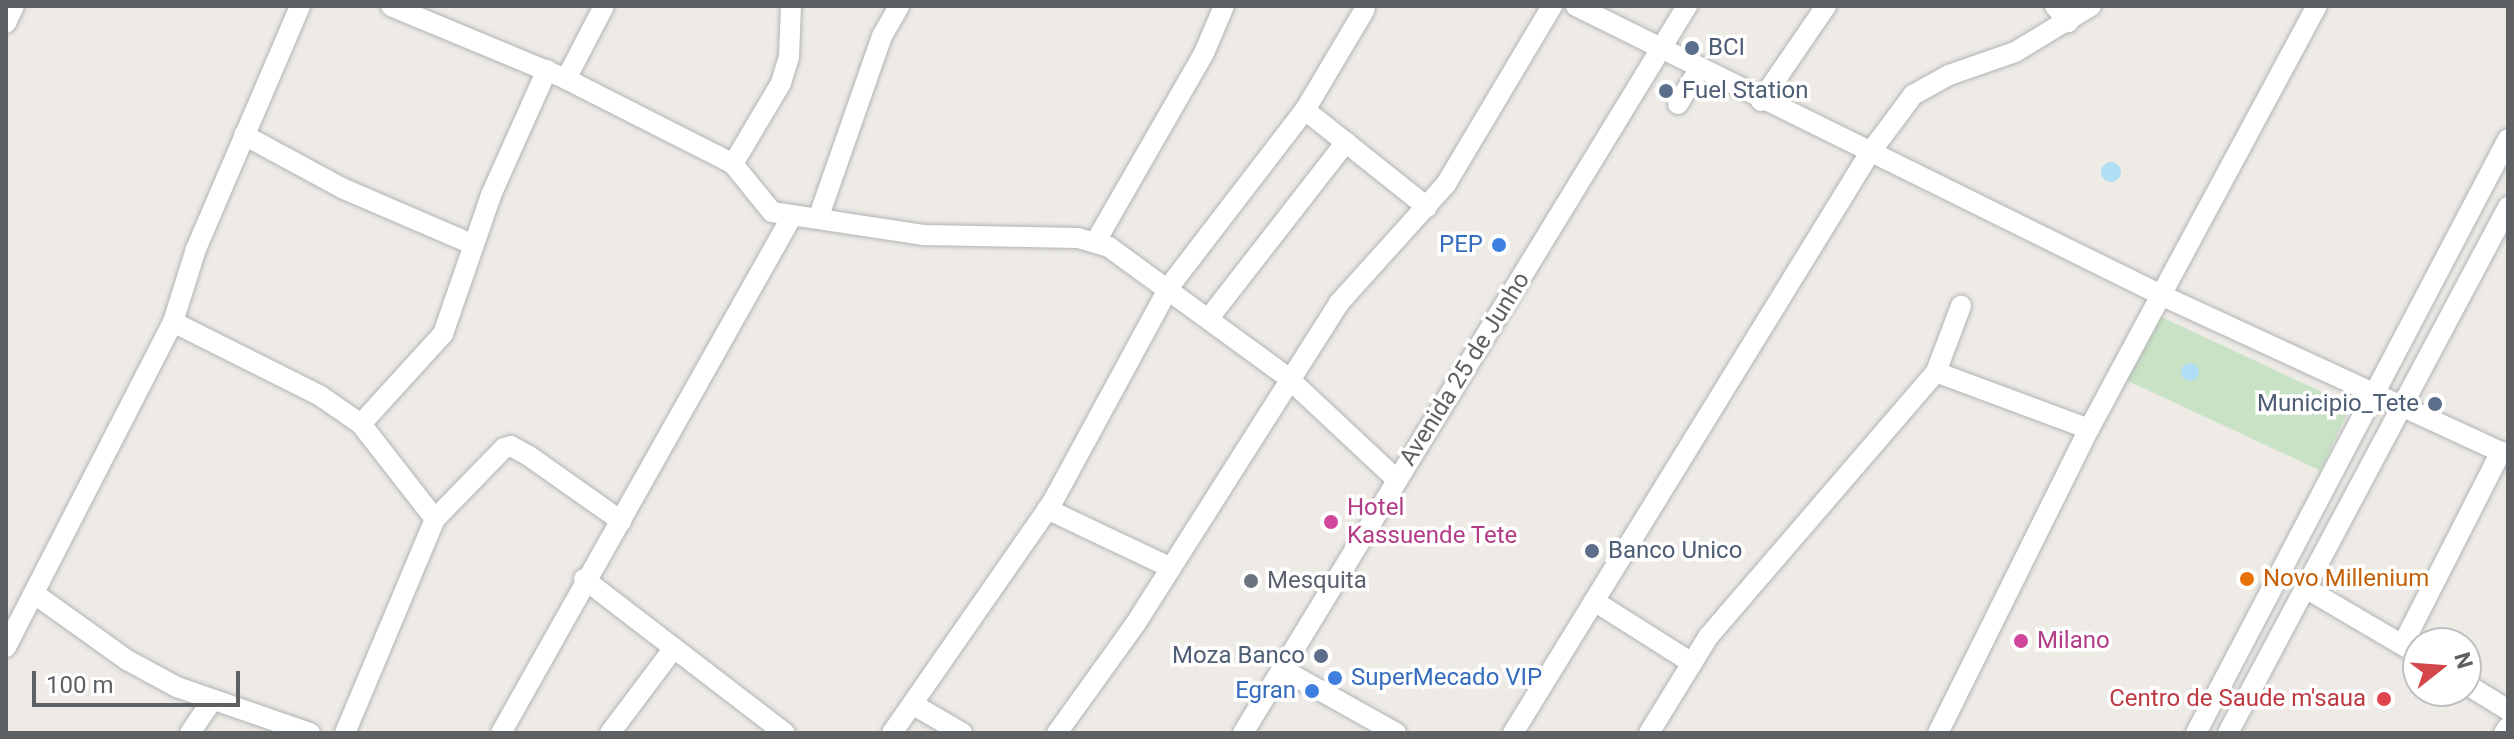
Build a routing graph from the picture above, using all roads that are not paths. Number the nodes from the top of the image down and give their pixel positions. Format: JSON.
{"nodes":[{"id":1,"x":14,"y":6,"type":"edge"},
{"id":2,"x":300,"y":6,"type":"edge"},
{"id":3,"x":391,"y":6,"type":"edge"},
{"id":4,"x":604,"y":6,"type":"edge"},
{"id":5,"x":791,"y":6,"type":"edge"},
{"id":6,"x":899,"y":6,"type":"edge"},
{"id":7,"x":1224,"y":6,"type":"edge"},
{"id":8,"x":1552,"y":6,"type":"edge"},
{"id":9,"x":1576,"y":6,"type":"edge"},
{"id":10,"x":1687,"y":6,"type":"edge"},
{"id":11,"x":1826,"y":6,"type":"edge"},
{"id":12,"x":2091,"y":6,"type":"edge"},
{"id":13,"x":2317,"y":6,"type":"edge"},
{"id":14,"x":1365,"y":9,"type":"dead end"},
{"id":15,"x":1606,"y":12,"type":"edge"},
{"id":16,"x":2062,"y":14,"type":"edge"},
{"id":17,"x":6,"y":23,"type":"edge"},
{"id":18,"x":1660,"y":48,"type":"junction"},
{"id":19,"x":1699,"y":69,"type":"junction"},
{"id":20,"x":556,"y":74,"type":"junction"},
{"id":21,"x":1761,"y":101,"type":"junction"},
{"id":22,"x":1678,"y":104,"type":"dead end"},
{"id":23,"x":1305,"y":110,"type":"junction"},
{"id":24,"x":244,"y":135,"type":"junction"},
{"id":25,"x":2508,"y":139,"type":"edge"},
{"id":26,"x":1346,"y":142,"type":"junction"},
{"id":27,"x":1869,"y":154,"type":"junction"},
{"id":28,"x":733,"y":164,"type":"junction"},
{"id":29,"x":1427,"y":207,"type":"junction"},
{"id":30,"x":2508,"y":207,"type":"edge"},
{"id":31,"x":819,"y":216,"type":"junction"},
{"id":32,"x":791,"y":218,"type":"junction"},
{"id":33,"x":1096,"y":241,"type":"junction"},
{"id":34,"x":472,"y":244,"type":"junction"},
{"id":35,"x":1169,"y":287,"type":"junction"},
{"id":36,"x":2161,"y":295,"type":"junction"},
{"id":37,"x":1961,"y":306,"type":"dead end"},
{"id":38,"x":1209,"y":318,"type":"junction"},
{"id":39,"x":173,"y":322,"type":"junction"},
{"id":40,"x":1936,"y":372,"type":"junction"},
{"id":41,"x":1287,"y":377,"type":"junction"},
{"id":42,"x":2377,"y":392,"type":"junction"},
{"id":43,"x":2403,"y":405,"type":"junction"},
{"id":44,"x":361,"y":424,"type":"junction"},
{"id":45,"x":2089,"y":429,"type":"junction"},
{"id":46,"x":2505,"y":454,"type":"edge"},
{"id":47,"x":1397,"y":480,"type":"junction"},
{"id":48,"x":1047,"y":509,"type":"junction"},
{"id":49,"x":435,"y":519,"type":"junction"},
{"id":50,"x":621,"y":521,"type":"junction"},
{"id":51,"x":1171,"y":568,"type":"junction"},
{"id":52,"x":584,"y":579,"type":"junction"},
{"id":53,"x":2307,"y":589,"type":"junction"},
{"id":54,"x":36,"y":595,"type":"junction"},
{"id":55,"x":1594,"y":601,"type":"junction"},
{"id":56,"x":14,"y":616,"type":"edge"},
{"id":57,"x":2422,"y":627,"type":"edge"},
{"id":58,"x":2402,"y":644,"type":"edge"},
{"id":59,"x":6,"y":647,"type":"edge"},
{"id":60,"x":674,"y":648,"type":"junction"},
{"id":61,"x":1692,"y":663,"type":"junction"},
{"id":62,"x":1282,"y":669,"type":"junction"},
{"id":63,"x":2482,"y":694,"type":"edge"},
{"id":64,"x":212,"y":700,"type":"junction"},
{"id":65,"x":914,"y":705,"type":"junction"},
{"id":66,"x":2508,"y":710,"type":"edge"},
{"id":67,"x":2508,"y":727,"type":"edge"},
{"id":68,"x":190,"y":733,"type":"edge"},
{"id":69,"x":310,"y":733,"type":"edge"},
{"id":70,"x":345,"y":733,"type":"edge"},
{"id":71,"x":501,"y":733,"type":"edge"},
{"id":72,"x":610,"y":733,"type":"edge"},
{"id":73,"x":785,"y":733,"type":"edge"},
{"id":74,"x":892,"y":733,"type":"edge"},
{"id":75,"x":962,"y":733,"type":"edge"},
{"id":76,"x":1057,"y":733,"type":"edge"},
{"id":77,"x":1243,"y":733,"type":"edge"},
{"id":78,"x":1396,"y":733,"type":"edge"},
{"id":79,"x":1513,"y":733,"type":"edge"},
{"id":80,"x":1649,"y":733,"type":"edge"},
{"id":81,"x":1938,"y":733,"type":"edge"},
{"id":82,"x":2196,"y":733,"type":"edge"},
{"id":83,"x":2228,"y":733,"type":"edge"},
{"id":84,"x":2504,"y":733,"type":"edge"}],
"edges":[{"from":1,"to":17,"type":"street"},
{"from":2,"to":24,"type":"street"},
{"from":3,"to":20,"type":"street"},
{"from":4,"to":20,"type":"street"},
{"from":5,"to":28,"type":"street"},
{"from":6,"to":31,"type":"street"},
{"from":7,"to":33,"type":"street"},
{"from":8,"to":29,"type":"street"},
{"from":9,"to":15,"type":"street"},
{"from":10,"to":18,"type":"street","name":"Avenida 25 de Junho"},
{"from":11,"to":21,"type":"street"},
{"from":12,"to":16,"type":"street"},
{"from":13,"to":36,"type":"street"},
{"from":14,"to":23,"type":"street"},
{"from":15,"to":18,"type":"street"},
{"from":16,"to":27,"type":"street"},
{"from":18,"to":19,"type":"street"},
{"from":18,"to":47,"type":"street","name":"Avenida 25 de Junho"},
{"from":19,"to":21,"type":"street"},
{"from":19,"to":22,"type":"street"},
{"from":20,"to":28,"type":"street"},
{"from":20,"to":34,"type":"street"},
{"from":21,"to":27,"type":"street"},
{"from":23,"to":26,"type":"street"},
{"from":23,"to":35,"type":"street"},
{"from":24,"to":34,"type":"street"},
{"from":24,"to":39,"type":"street"},
{"from":25,"to":42,"type":"street"},
{"from":26,"to":29,"type":"street"},
{"from":26,"to":38,"type":"street"},
{"from":27,"to":36,"type":"street"},
{"from":27,"to":55,"type":"street"},
{"from":28,"to":32,"type":"street"},
{"from":29,"to":41,"type":"street"},
{"from":30,"to":43,"type":"street"},
{"from":31,"to":32,"type":"street"},
{"from":31,"to":33,"type":"street"},
{"from":32,"to":50,"type":"street"},
{"from":33,"to":35,"type":"street"},
{"from":34,"to":44,"type":"street"},
{"from":35,"to":38,"type":"street"},
{"from":35,"to":48,"type":"street"},
{"from":36,"to":42,"type":"street"},
{"from":36,"to":45,"type":"street"},
{"from":37,"to":40,"type":"street"},
{"from":38,"to":41,"type":"street"},
{"from":39,"to":44,"type":"street"},
{"from":39,"to":54,"type":"street"},
{"from":40,"to":45,"type":"street"},
{"from":40,"to":61,"type":"street"},
{"from":41,"to":47,"type":"street"},
{"from":41,"to":51,"type":"street"},
{"from":42,"to":43,"type":"street"},
{"from":42,"to":82,"type":"street"},
{"from":43,"to":46,"type":"street"},
{"from":43,"to":53,"type":"street"},
{"from":44,"to":49,"type":"street"},
{"from":45,"to":81,"type":"street"},
{"from":46,"to":57,"type":"street"},
{"from":47,"to":62,"type":"street","name":"Avenida 25 de Junho"},
{"from":48,"to":51,"type":"street"},
{"from":48,"to":65,"type":"street"},
{"from":49,"to":50,"type":"street"},
{"from":49,"to":70,"type":"street"},
{"from":50,"to":52,"type":"street"},
{"from":51,"to":76,"type":"street"},
{"from":52,"to":60,"type":"street"},
{"from":52,"to":71,"type":"street"},
{"from":53,"to":58,"type":"street"},
{"from":53,"to":83,"type":"street"},
{"from":54,"to":56,"type":"street"},
{"from":54,"to":64,"type":"street"},
{"from":55,"to":61,"type":"street"},
{"from":55,"to":79,"type":"street"},
{"from":56,"to":59,"type":"street"},
{"from":60,"to":72,"type":"street"},
{"from":60,"to":73,"type":"street"},
{"from":61,"to":80,"type":"street"},
{"from":62,"to":77,"type":"street","name":"Avenida 25 de Junho"},
{"from":62,"to":78,"type":"street"},
{"from":63,"to":66,"type":"street"},
{"from":64,"to":68,"type":"street"},
{"from":64,"to":69,"type":"street"},
{"from":65,"to":74,"type":"street"},
{"from":65,"to":75,"type":"street"},
{"from":67,"to":84,"type":"street"}]}
